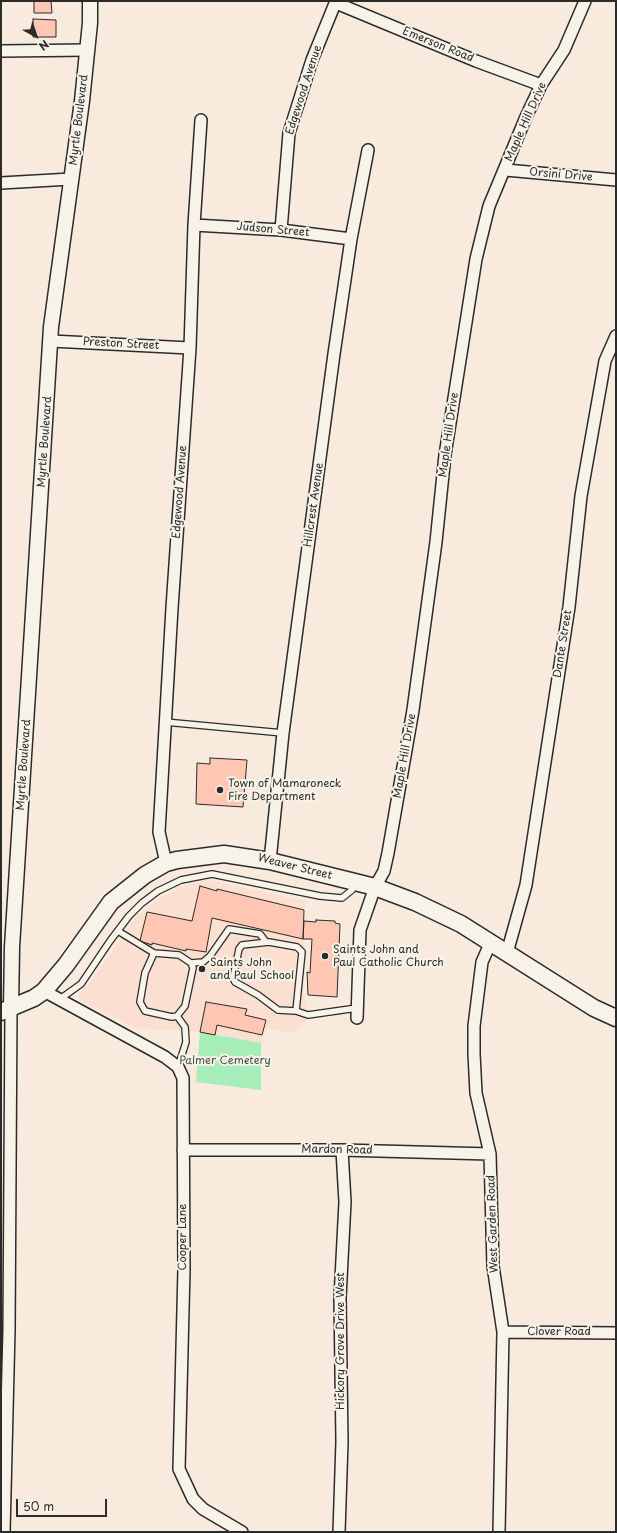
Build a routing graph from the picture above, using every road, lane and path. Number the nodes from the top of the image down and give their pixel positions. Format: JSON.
{"nodes":[{"id":1,"x":90,"y":1,"type":"edge"},
{"id":2,"x":585,"y":1,"type":"edge"},
{"id":3,"x":336,"y":2,"type":"edge"},
{"id":4,"x":88,"y":50,"type":"junction"},
{"id":5,"x":1,"y":51,"type":"edge"},
{"id":6,"x":542,"y":85,"type":"junction"},
{"id":7,"x":201,"y":120,"type":"dead end"},
{"id":8,"x":368,"y":150,"type":"dead end"},
{"id":9,"x":506,"y":170,"type":"junction"},
{"id":10,"x":71,"y":179,"type":"junction"},
{"id":11,"x":616,"y":180,"type":"edge"},
{"id":12,"x":1,"y":183,"type":"edge"},
{"id":13,"x":194,"y":225,"type":"junction"},
{"id":14,"x":281,"y":230,"type":"junction"},
{"id":15,"x":350,"y":239,"type":"junction"},
{"id":16,"x":616,"y":336,"type":"edge"},
{"id":17,"x":51,"y":340,"type":"junction"},
{"id":18,"x":190,"y":348,"type":"junction"},
{"id":19,"x":165,"y":722,"type":"junction"},
{"id":20,"x":283,"y":732,"type":"junction"},
{"id":21,"x":270,"y":861,"type":"junction"},
{"id":22,"x":166,"y":863,"type":"junction"},
{"id":23,"x":355,"y":882,"type":"junction"},
{"id":24,"x":375,"y":887,"type":"junction"},
{"id":25,"x":118,"y":931,"type":"junction"},
{"id":26,"x":266,"y":942,"type":"junction"},
{"id":27,"x":490,"y":944,"type":"junction"},
{"id":28,"x":154,"y":953,"type":"junction"},
{"id":29,"x":508,"y":953,"type":"junction"},
{"id":30,"x":191,"y":963,"type":"junction"},
{"id":31,"x":44,"y":990,"type":"junction"},
{"id":32,"x":60,"y":999,"type":"junction"},
{"id":33,"x":6,"y":1011,"type":"edge"},
{"id":34,"x":296,"y":1011,"type":"junction"},
{"id":35,"x":357,"y":1013,"type":"joint"},
{"id":36,"x":177,"y":1016,"type":"junction"},
{"id":37,"x":616,"y":1018,"type":"edge"},
{"id":38,"x":178,"y":1067,"type":"junction"},
{"id":39,"x":183,"y":1150,"type":"junction"},
{"id":40,"x":342,"y":1150,"type":"junction"},
{"id":41,"x":490,"y":1154,"type":"junction"},
{"id":42,"x":5,"y":1329,"type":"edge"},
{"id":43,"x":503,"y":1332,"type":"junction"},
{"id":44,"x":616,"y":1333,"type":"edge"},
{"id":45,"x":4,"y":1532,"type":"edge"},
{"id":46,"x":242,"y":1532,"type":"edge"},
{"id":47,"x":339,"y":1532,"type":"edge"},
{"id":48,"x":499,"y":1532,"type":"edge"}],
"edges":[{"from":1,"to":4,"type":"street","name":"Myrtle Boulevard"},
{"from":2,"to":6,"type":"street","name":"Maple Hill Drive"},
{"from":3,"to":6,"type":"street","name":"Emerson Road"},
{"from":3,"to":14,"type":"street","name":"Edgewood Avenue"},
{"from":4,"to":5,"type":"street"},
{"from":4,"to":10,"type":"street","name":"Myrtle Boulevard"},
{"from":6,"to":9,"type":"street","name":"Maple Hill Drive"},
{"from":7,"to":13,"type":"street","name":"Edgewood Avenue"},
{"from":8,"to":15,"type":"street","name":"Hillcrest Avenue"},
{"from":9,"to":11,"type":"street","name":"Orsini Drive"},
{"from":9,"to":24,"type":"street","name":"Maple Hill Drive"},
{"from":10,"to":12,"type":"street"},
{"from":10,"to":17,"type":"street","name":"Myrtle Boulevard"},
{"from":13,"to":14,"type":"street","name":"Judson Street"},
{"from":13,"to":18,"type":"street","name":"Edgewood Avenue"},
{"from":14,"to":15,"type":"street","name":"Judson Street"},
{"from":15,"to":20,"type":"street","name":"Hillcrest Avenue"},
{"from":16,"to":29,"type":"street","name":"Dante Street"},
{"from":17,"to":18,"type":"street","name":"Preston Street"},
{"from":17,"to":33,"type":"street","name":"Myrtle Boulevard"},
{"from":18,"to":19,"type":"street","name":"Edgewood Avenue"},
{"from":19,"to":20,"type":"lane"},
{"from":19,"to":22,"type":"street","name":"Edgewood Avenue"},
{"from":20,"to":21,"type":"street","name":"Hillcrest Avenue"},
{"from":21,"to":22,"type":"main road","name":"Weaver Street"},
{"from":21,"to":23,"type":"main road","name":"Weaver Street"},
{"from":22,"to":31,"type":"main road","name":"Weaver Street"},
{"from":23,"to":24,"type":"main road","name":"Weaver Street"},
{"from":23,"to":25,"type":"lane"},
{"from":24,"to":27,"type":"main road","name":"Weaver Street"},
{"from":24,"to":35,"type":"street","name":"Maple Hill Drive"},
{"from":25,"to":28,"type":"lane"},
{"from":25,"to":32,"type":"lane"},
{"from":26,"to":30,"type":"lane"},
{"from":26,"to":34,"type":"lane"},
{"from":26,"to":34,"type":"lane"},
{"from":27,"to":29,"type":"main road","name":"Weaver Street"},
{"from":27,"to":41,"type":"street","name":"West Garden Road"},
{"from":28,"to":30,"type":"lane"},
{"from":28,"to":36,"type":"lane"},
{"from":29,"to":37,"type":"main road","name":"Weaver Street"},
{"from":30,"to":36,"type":"lane"},
{"from":31,"to":32,"type":"street"},
{"from":31,"to":33,"type":"main road","name":"Weaver Street"},
{"from":32,"to":38,"type":"street"},
{"from":33,"to":42,"type":"street","name":"Myrtle Boulevard"},
{"from":34,"to":35,"type":"lane"},
{"from":36,"to":38,"type":"lane"},
{"from":38,"to":39,"type":"street","name":"Cooper Lane"},
{"from":39,"to":40,"type":"street","name":"Mardon Road"},
{"from":39,"to":46,"type":"street","name":"Cooper Lane"},
{"from":40,"to":41,"type":"street","name":"Mardon Road"},
{"from":40,"to":47,"type":"street","name":"Hickory Grove Drive West"},
{"from":41,"to":43,"type":"street","name":"West Garden Road"},
{"from":42,"to":45,"type":"street","name":"Myrtle Boulevard"},
{"from":43,"to":44,"type":"street","name":"Clover Road"},
{"from":43,"to":48,"type":"street","name":"West Garden Road"}]}
